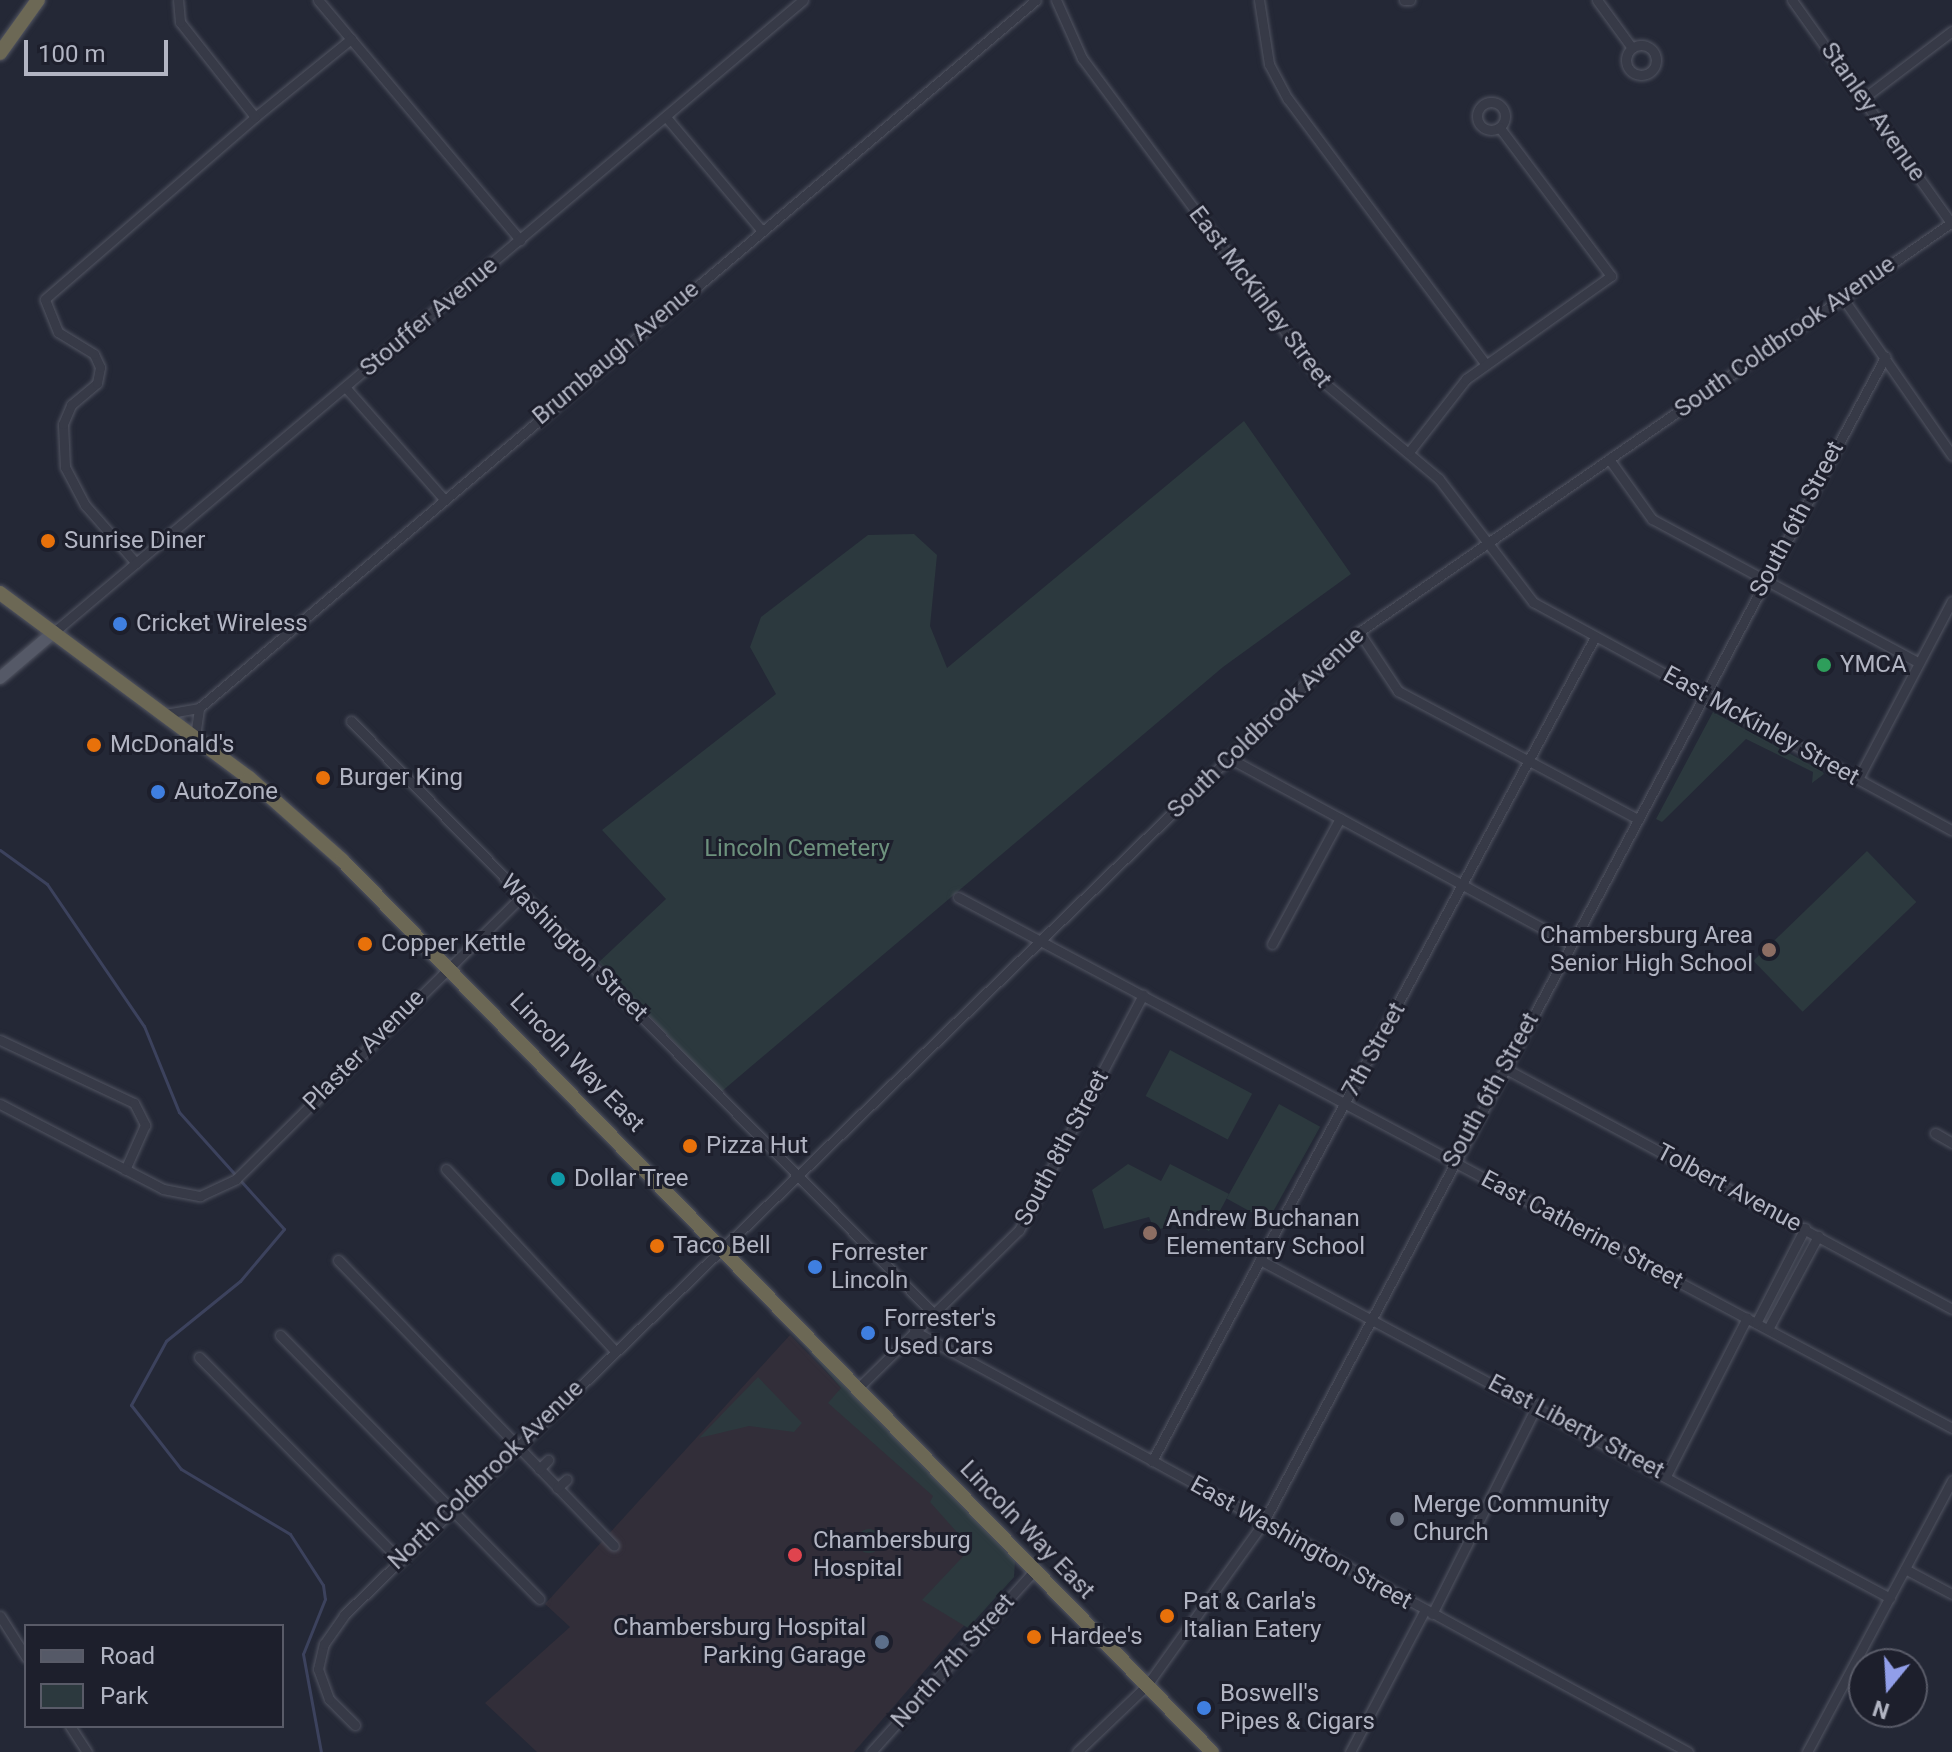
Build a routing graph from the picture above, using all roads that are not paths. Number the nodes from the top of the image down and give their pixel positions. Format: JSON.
{"nodes":[{"id":1,"x":29,"y":0,"type":"edge"},
{"id":2,"x":38,"y":0,"type":"edge"},
{"id":3,"x":178,"y":0,"type":"edge"},
{"id":4,"x":318,"y":0,"type":"edge"},
{"id":5,"x":803,"y":0,"type":"edge"},
{"id":6,"x":1036,"y":0,"type":"edge"},
{"id":7,"x":1056,"y":0,"type":"edge"},
{"id":8,"x":1259,"y":0,"type":"edge"},
{"id":9,"x":1404,"y":0,"type":"edge"},
{"id":10,"x":1410,"y":0,"type":"edge"},
{"id":11,"x":1597,"y":0,"type":"edge"},
{"id":12,"x":1792,"y":0,"type":"edge"},
{"id":13,"x":1952,"y":31,"type":"edge"},
{"id":14,"x":0,"y":37,"type":"edge"},
{"id":15,"x":351,"y":39,"type":"junction"},
{"id":16,"x":1632,"y":48,"type":"dead end"},
{"id":17,"x":0,"y":53,"type":"edge"},
{"id":18,"x":1865,"y":97,"type":"junction"},
{"id":19,"x":255,"y":117,"type":"junction"},
{"id":20,"x":666,"y":117,"type":"junction"},
{"id":21,"x":1499,"y":127,"type":"dead end"},
{"id":22,"x":1952,"y":223,"type":"edge"},
{"id":23,"x":762,"y":231,"type":"junction"},
{"id":24,"x":520,"y":240,"type":"junction"},
{"id":25,"x":1842,"y":297,"type":"junction"},
{"id":26,"x":1885,"y":357,"type":"junction"},
{"id":27,"x":1485,"y":363,"type":"junction"},
{"id":28,"x":346,"y":388,"type":"junction"},
{"id":29,"x":1409,"y":452,"type":"junction"},
{"id":30,"x":1952,"y":455,"type":"edge"},
{"id":31,"x":1609,"y":459,"type":"junction"},
{"id":32,"x":443,"y":498,"type":"junction"},
{"id":33,"x":1488,"y":545,"type":"junction"},
{"id":34,"x":136,"y":563,"type":"junction"},
{"id":35,"x":1762,"y":580,"type":"junction"},
{"id":36,"x":0,"y":593,"type":"edge"},
{"id":37,"x":1952,"y":601,"type":"edge"},
{"id":38,"x":54,"y":632,"type":"junction"},
{"id":39,"x":1359,"y":632,"type":"junction"},
{"id":40,"x":1595,"y":637,"type":"junction"},
{"id":41,"x":1919,"y":663,"type":"junction"},
{"id":42,"x":0,"y":678,"type":"edge"},
{"id":43,"x":1705,"y":695,"type":"junction"},
{"id":44,"x":199,"y":708,"type":"junction"},
{"id":45,"x":165,"y":714,"type":"junction"},
{"id":46,"x":351,"y":721,"type":"dead end"},
{"id":47,"x":195,"y":737,"type":"junction"},
{"id":48,"x":1229,"y":758,"type":"junction"},
{"id":49,"x":1528,"y":761,"type":"junction"},
{"id":50,"x":1858,"y":779,"type":"junction"},
{"id":51,"x":1340,"y":818,"type":"junction"},
{"id":52,"x":1638,"y":819,"type":"junction"},
{"id":53,"x":1952,"y":830,"type":"edge"},
{"id":54,"x":1462,"y":885,"type":"junction"},
{"id":55,"x":522,"y":896,"type":"junction"},
{"id":56,"x":958,"y":897,"type":"dead end"},
{"id":57,"x":1040,"y":940,"type":"junction"},
{"id":58,"x":1568,"y":942,"type":"junction"},
{"id":59,"x":1272,"y":944,"type":"dead end"},
{"id":60,"x":449,"y":965,"type":"junction"},
{"id":61,"x":1143,"y":995,"type":"junction"},
{"id":62,"x":0,"y":1040,"type":"edge"},
{"id":63,"x":1506,"y":1069,"type":"junction"},
{"id":64,"x":1345,"y":1103,"type":"junction"},
{"id":65,"x":0,"y":1104,"type":"edge"},
{"id":66,"x":1935,"y":1133,"type":"dead end"},
{"id":67,"x":1952,"y":1143,"type":"edge"},
{"id":68,"x":1452,"y":1160,"type":"junction"},
{"id":69,"x":446,"y":1169,"type":"dead end"},
{"id":70,"x":125,"y":1170,"type":"junction"},
{"id":71,"x":798,"y":1173,"type":"junction"},
{"id":72,"x":1805,"y":1228,"type":"junction"},
{"id":73,"x":1818,"y":1236,"type":"junction"},
{"id":74,"x":723,"y":1247,"type":"junction"},
{"id":75,"x":338,"y":1260,"type":"dead end"},
{"id":76,"x":1260,"y":1260,"type":"junction"},
{"id":77,"x":1952,"y":1309,"type":"edge"},
{"id":78,"x":934,"y":1314,"type":"junction"},
{"id":79,"x":1369,"y":1318,"type":"junction"},
{"id":80,"x":1751,"y":1320,"type":"junction"},
{"id":81,"x":1768,"y":1329,"type":"junction"},
{"id":82,"x":914,"y":1331,"type":"junction"},
{"id":83,"x":280,"y":1335,"type":"dead end"},
{"id":84,"x":615,"y":1351,"type":"junction"},
{"id":85,"x":199,"y":1357,"type":"dead end"},
{"id":86,"x":859,"y":1387,"type":"junction"},
{"id":87,"x":1537,"y":1405,"type":"junction"},
{"id":88,"x":1952,"y":1428,"type":"edge"},
{"id":89,"x":515,"y":1446,"type":"junction"},
{"id":90,"x":548,"y":1460,"type":"dead end"},
{"id":91,"x":1152,"y":1461,"type":"junction"},
{"id":92,"x":539,"y":1469,"type":"junction"},
{"id":93,"x":1666,"y":1476,"type":"junction"},
{"id":94,"x":567,"y":1479,"type":"dead end"},
{"id":95,"x":1952,"y":1480,"type":"edge"},
{"id":96,"x":557,"y":1488,"type":"junction"},
{"id":97,"x":592,"y":1506,"type":"dead end"},
{"id":98,"x":451,"y":1511,"type":"junction"},
{"id":99,"x":583,"y":1515,"type":"junction"},
{"id":100,"x":1263,"y":1523,"type":"junction"},
{"id":101,"x":614,"y":1546,"type":"dead end"},
{"id":102,"x":399,"y":1559,"type":"junction"},
{"id":103,"x":1905,"y":1569,"type":"junction"},
{"id":104,"x":1035,"y":1570,"type":"junction"},
{"id":105,"x":1952,"y":1594,"type":"edge"},
{"id":106,"x":1890,"y":1598,"type":"junction"},
{"id":107,"x":539,"y":1599,"type":"dead end"},
{"id":108,"x":1428,"y":1612,"type":"junction"},
{"id":109,"x":0,"y":1616,"type":"edge"},
{"id":110,"x":24,"y":1654,"type":"edge"},
{"id":111,"x":1147,"y":1685,"type":"junction"},
{"id":112,"x":355,"y":1725,"type":"dead end"},
{"id":113,"x":71,"y":1728,"type":"edge"},
{"id":114,"x":87,"y":1752,"type":"edge"},
{"id":115,"x":871,"y":1752,"type":"edge"},
{"id":116,"x":1077,"y":1752,"type":"edge"},
{"id":117,"x":1212,"y":1752,"type":"edge"},
{"id":118,"x":1350,"y":1752,"type":"edge"},
{"id":119,"x":1688,"y":1752,"type":"edge"},
{"id":120,"x":1807,"y":1752,"type":"edge"}],
"edges":[{"from":1,"to":14,"type":"highway"},
{"from":2,"to":17,"type":"highway"},
{"from":3,"to":19,"type":"street"},
{"from":4,"to":15,"type":"street"},
{"from":5,"to":20,"type":"street","name":"Stouffer Avenue"},
{"from":6,"to":23,"type":"street","name":"Brumbaugh Avenue"},
{"from":7,"to":29,"type":"street","name":"East McKinley Street"},
{"from":8,"to":27,"type":"street"},
{"from":9,"to":10,"type":"street"},
{"from":11,"to":16,"type":"street"},
{"from":12,"to":18,"type":"street","name":"Stanley Avenue"},
{"from":13,"to":18,"type":"street"},
{"from":15,"to":19,"type":"street"},
{"from":15,"to":24,"type":"street"},
{"from":18,"to":22,"type":"street","name":"Stanley Avenue"},
{"from":19,"to":34,"type":"street"},
{"from":20,"to":23,"type":"street"},
{"from":20,"to":24,"type":"street","name":"Stouffer Avenue"},
{"from":21,"to":27,"type":"street"},
{"from":22,"to":25,"type":"street","name":"South Coldbrook Avenue"},
{"from":23,"to":32,"type":"street","name":"Brumbaugh Avenue"},
{"from":24,"to":28,"type":"street","name":"Stouffer Avenue"},
{"from":25,"to":26,"type":"street"},
{"from":25,"to":31,"type":"street","name":"South Coldbrook Avenue"},
{"from":26,"to":30,"type":"street"},
{"from":26,"to":35,"type":"street","name":"South 6th Street"},
{"from":27,"to":29,"type":"street"},
{"from":28,"to":32,"type":"street"},
{"from":28,"to":34,"type":"street","name":"Stouffer Avenue"},
{"from":29,"to":33,"type":"street","name":"East McKinley Street"},
{"from":31,"to":33,"type":"street","name":"South Coldbrook Avenue"},
{"from":31,"to":35,"type":"street"},
{"from":32,"to":44,"type":"street","name":"Brumbaugh Avenue"},
{"from":33,"to":39,"type":"street","name":"South Coldbrook Avenue"},
{"from":33,"to":40,"type":"street","name":"East McKinley Street"},
{"from":34,"to":38,"type":"street","name":"Stouffer Avenue"},
{"from":35,"to":41,"type":"street"},
{"from":35,"to":43,"type":"street","name":"South 6th Street"},
{"from":36,"to":38,"type":"highway","name":"Lincoln Way East"},
{"from":37,"to":41,"type":"street"},
{"from":38,"to":42,"type":"main road"},
{"from":38,"to":45,"type":"highway","name":"Lincoln Way East"},
{"from":39,"to":48,"type":"street","name":"South Coldbrook Avenue"},
{"from":39,"to":49,"type":"street"},
{"from":40,"to":43,"type":"street","name":"East McKinley Street"},
{"from":40,"to":49,"type":"street","name":"7th Street"},
{"from":41,"to":50,"type":"street"},
{"from":43,"to":50,"type":"street","name":"East McKinley Street"},
{"from":43,"to":52,"type":"street","name":"South 6th Street"},
{"from":44,"to":45,"type":"street"},
{"from":44,"to":47,"type":"street"},
{"from":45,"to":47,"type":"highway","name":"Lincoln Way East"},
{"from":46,"to":55,"type":"street","name":"Washington Street"},
{"from":47,"to":60,"type":"highway","name":"Lincoln Way East"},
{"from":48,"to":51,"type":"street"},
{"from":48,"to":57,"type":"street","name":"South Coldbrook Avenue"},
{"from":49,"to":52,"type":"street"},
{"from":49,"to":54,"type":"street","name":"7th Street"},
{"from":50,"to":53,"type":"street","name":"East McKinley Street"},
{"from":51,"to":54,"type":"street"},
{"from":51,"to":59,"type":"street"},
{"from":52,"to":58,"type":"street","name":"South 6th Street"},
{"from":54,"to":58,"type":"street"},
{"from":54,"to":64,"type":"street","name":"7th Street"},
{"from":55,"to":60,"type":"street","name":"Plaster Avenue"},
{"from":55,"to":71,"type":"street","name":"Washington Street"},
{"from":56,"to":57,"type":"street","name":"East Catherine Street"},
{"from":57,"to":61,"type":"street","name":"East Catherine Street"},
{"from":57,"to":71,"type":"street","name":"South Coldbrook Avenue"},
{"from":58,"to":63,"type":"street","name":"South 6th Street"},
{"from":60,"to":70,"type":"street","name":"Plaster Avenue"},
{"from":60,"to":74,"type":"highway","name":"Lincoln Way East"},
{"from":61,"to":64,"type":"street","name":"East Catherine Street"},
{"from":61,"to":78,"type":"street","name":"South 8th Street"},
{"from":62,"to":70,"type":"street"},
{"from":63,"to":68,"type":"street","name":"South 6th Street"},
{"from":63,"to":72,"type":"street","name":"Tolbert Avenue"},
{"from":64,"to":68,"type":"street","name":"East Catherine Street"},
{"from":64,"to":76,"type":"street","name":"7th Street"},
{"from":65,"to":70,"type":"street"},
{"from":66,"to":67,"type":"street"},
{"from":68,"to":79,"type":"street","name":"South 6th Street"},
{"from":68,"to":80,"type":"street","name":"East Catherine Street"},
{"from":69,"to":84,"type":"street"},
{"from":71,"to":74,"type":"street","name":"South Coldbrook Avenue"},
{"from":71,"to":78,"type":"street","name":"Washington Street"},
{"from":72,"to":73,"type":"street","name":"Tolbert Avenue"},
{"from":72,"to":80,"type":"street"},
{"from":73,"to":77,"type":"street","name":"Tolbert Avenue"},
{"from":73,"to":81,"type":"street"},
{"from":74,"to":84,"type":"street","name":"North Coldbrook Avenue"},
{"from":74,"to":86,"type":"highway","name":"Lincoln Way East"},
{"from":75,"to":89,"type":"street"},
{"from":76,"to":79,"type":"street","name":"East Liberty Street"},
{"from":76,"to":91,"type":"street","name":"7th Street"},
{"from":78,"to":82,"type":"street","name":"South 8th Street"},
{"from":79,"to":87,"type":"street","name":"East Liberty Street"},
{"from":79,"to":100,"type":"street","name":"South 6th Street"},
{"from":80,"to":81,"type":"street","name":"East Catherine Street"},
{"from":80,"to":93,"type":"street"},
{"from":81,"to":88,"type":"street","name":"East Catherine Street"},
{"from":82,"to":86,"type":"street","name":"South 8th Street"},
{"from":82,"to":91,"type":"street","name":"East Washington Street"},
{"from":83,"to":98,"type":"street"},
{"from":84,"to":89,"type":"street","name":"North Coldbrook Avenue"},
{"from":85,"to":102,"type":"street"},
{"from":86,"to":104,"type":"highway","name":"Lincoln Way East"},
{"from":87,"to":93,"type":"street","name":"East Liberty Street"},
{"from":87,"to":108,"type":"street"},
{"from":89,"to":92,"type":"street"},
{"from":89,"to":98,"type":"street","name":"North Coldbrook Avenue"},
{"from":90,"to":92,"type":"street"},
{"from":91,"to":100,"type":"street","name":"East Washington Street"},
{"from":92,"to":96,"type":"street"},
{"from":93,"to":106,"type":"street","name":"East Liberty Street"},
{"from":94,"to":96,"type":"street"},
{"from":95,"to":103,"type":"street"},
{"from":96,"to":99,"type":"street"},
{"from":97,"to":99,"type":"street"},
{"from":98,"to":102,"type":"street","name":"North Coldbrook Avenue"},
{"from":98,"to":107,"type":"street"},
{"from":99,"to":101,"type":"street"},
{"from":100,"to":108,"type":"street","name":"East Washington Street"},
{"from":100,"to":111,"type":"street","name":"South 6th Street"},
{"from":102,"to":112,"type":"street","name":"North Coldbrook Avenue"},
{"from":103,"to":105,"type":"street"},
{"from":103,"to":106,"type":"street"},
{"from":104,"to":111,"type":"highway","name":"Lincoln Way East"},
{"from":104,"to":115,"type":"street","name":"North 7th Street"},
{"from":106,"to":120,"type":"street"},
{"from":108,"to":118,"type":"street"},
{"from":108,"to":119,"type":"street","name":"East Washington Street"},
{"from":109,"to":110,"type":"street"},
{"from":111,"to":116,"type":"street","name":"South 6th Street"},
{"from":111,"to":117,"type":"highway","name":"Lincoln Way East"},
{"from":113,"to":114,"type":"street"}]}
